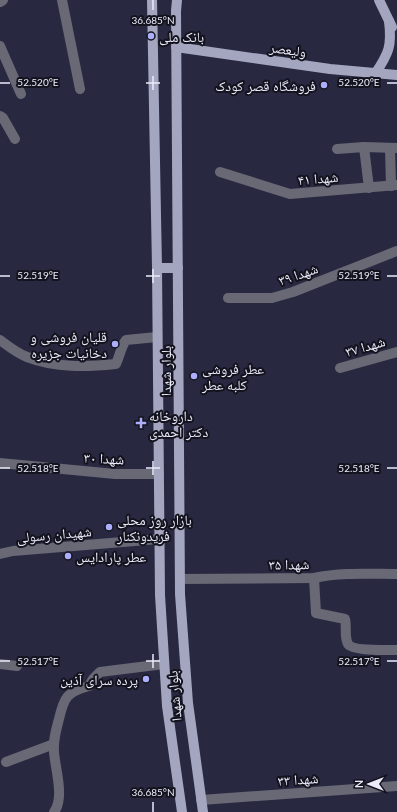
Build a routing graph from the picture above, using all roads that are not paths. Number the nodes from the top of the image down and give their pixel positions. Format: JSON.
{"nodes":[{"id":1,"x":3,"y":0,"type":"edge"},
{"id":2,"x":62,"y":0,"type":"edge"},
{"id":3,"x":152,"y":0,"type":"edge"},
{"id":4,"x":177,"y":0,"type":"edge"},
{"id":5,"x":379,"y":0,"type":"edge"},
{"id":6,"x":0,"y":2,"type":"edge"},
{"id":7,"x":389,"y":21,"type":"junction"},
{"id":8,"x":397,"y":38,"type":"edge"},
{"id":9,"x":0,"y":46,"type":"edge"},
{"id":10,"x":176,"y":47,"type":"junction"},
{"id":11,"x":375,"y":74,"type":"junction"},
{"id":12,"x":397,"y":75,"type":"edge"},
{"id":13,"x":80,"y":89,"type":"dead end"},
{"id":14,"x":21,"y":94,"type":"dead end"},
{"id":15,"x":0,"y":116,"type":"edge"},
{"id":16,"x":15,"y":139,"type":"dead end"},
{"id":17,"x":364,"y":147,"type":"junction"},
{"id":18,"x":393,"y":148,"type":"edge"},
{"id":19,"x":337,"y":149,"type":"dead end"},
{"id":20,"x":220,"y":172,"type":"dead end"},
{"id":21,"x":394,"y":186,"type":"edge"},
{"id":22,"x":368,"y":188,"type":"junction"},
{"id":23,"x":397,"y":251,"type":"edge"},
{"id":24,"x":157,"y":268,"type":"junction"},
{"id":25,"x":178,"y":268,"type":"junction"},
{"id":26,"x":228,"y":298,"type":"dead end"},
{"id":27,"x":158,"y":338,"type":"junction"},
{"id":28,"x":0,"y":340,"type":"edge"},
{"id":29,"x":397,"y":352,"type":"edge"},
{"id":30,"x":340,"y":368,"type":"dead end"},
{"id":31,"x":0,"y":463,"type":"edge"},
{"id":32,"x":159,"y":474,"type":"junction"},
{"id":33,"x":159,"y":539,"type":"junction"},
{"id":34,"x":0,"y":554,"type":"edge"},
{"id":35,"x":397,"y":574,"type":"edge"},
{"id":36,"x":314,"y":578,"type":"junction"},
{"id":37,"x":180,"y":579,"type":"junction"},
{"id":38,"x":397,"y":650,"type":"edge"},
{"id":39,"x":0,"y":664,"type":"edge"},
{"id":40,"x":164,"y":664,"type":"junction"},
{"id":41,"x":17,"y":666,"type":"dead end"},
{"id":42,"x":54,"y":744,"type":"junction"},
{"id":43,"x":6,"y":762,"type":"dead end"},
{"id":44,"x":397,"y":786,"type":"edge"},
{"id":45,"x":201,"y":800,"type":"junction"},
{"id":46,"x":54,"y":812,"type":"edge"},
{"id":47,"x":182,"y":812,"type":"edge"},
{"id":48,"x":203,"y":812,"type":"edge"}],
"edges":[{"from":1,"to":6,"type":"street"},
{"from":2,"to":13,"type":"street"},
{"from":3,"to":24,"type":"main road","name":"بلوار شهدا"},
{"from":4,"to":10,"type":"main road","name":"بلوار شهدا"},
{"from":5,"to":7,"type":"main road"},
{"from":7,"to":8,"type":"main road"},
{"from":7,"to":11,"type":"main road"},
{"from":9,"to":14,"type":"street"},
{"from":10,"to":11,"type":"main road","name":"ولیعصر"},
{"from":10,"to":25,"type":"main road","name":"بلوار شهدا"},
{"from":11,"to":12,"type":"main road","name":"ولیعصر"},
{"from":15,"to":16,"type":"street"},
{"from":17,"to":18,"type":"street"},
{"from":17,"to":19,"type":"street"},
{"from":17,"to":22,"type":"street"},
{"from":18,"to":21,"type":"street"},
{"from":20,"to":22,"type":"street","name":"شهدا ۴۱"},
{"from":21,"to":22,"type":"street","name":"شهدا ۴۱"},
{"from":23,"to":26,"type":"street","name":"شهدا ۳۹"},
{"from":24,"to":25,"type":"main road"},
{"from":24,"to":27,"type":"main road","name":"بلوار شهدا"},
{"from":25,"to":37,"type":"main road","name":"بلوار شهدا"},
{"from":27,"to":28,"type":"street"},
{"from":27,"to":32,"type":"main road","name":"بلوار شهدا"},
{"from":29,"to":30,"type":"street","name":"شهدا ۳۷"},
{"from":31,"to":32,"type":"street","name":"شهدا ۳۰"},
{"from":32,"to":33,"type":"main road","name":"بلوار شهدا"},
{"from":33,"to":34,"type":"street","name":"شهیدان رسولی"},
{"from":33,"to":40,"type":"main road","name":"بلوار شهدا"},
{"from":35,"to":36,"type":"street","name":"شهدا ۳۵"},
{"from":36,"to":37,"type":"street","name":"شهدا ۳۵"},
{"from":36,"to":38,"type":"street"},
{"from":37,"to":45,"type":"main road","name":"بلوار شهدا"},
{"from":39,"to":41,"type":"street"},
{"from":40,"to":42,"type":"street"},
{"from":40,"to":47,"type":"main road","name":"بلوار شهدا"},
{"from":42,"to":43,"type":"street"},
{"from":42,"to":46,"type":"street"},
{"from":44,"to":45,"type":"street","name":"شهدا ۳۳"},
{"from":45,"to":48,"type":"main road","name":"بلوار شهدا"}]}
